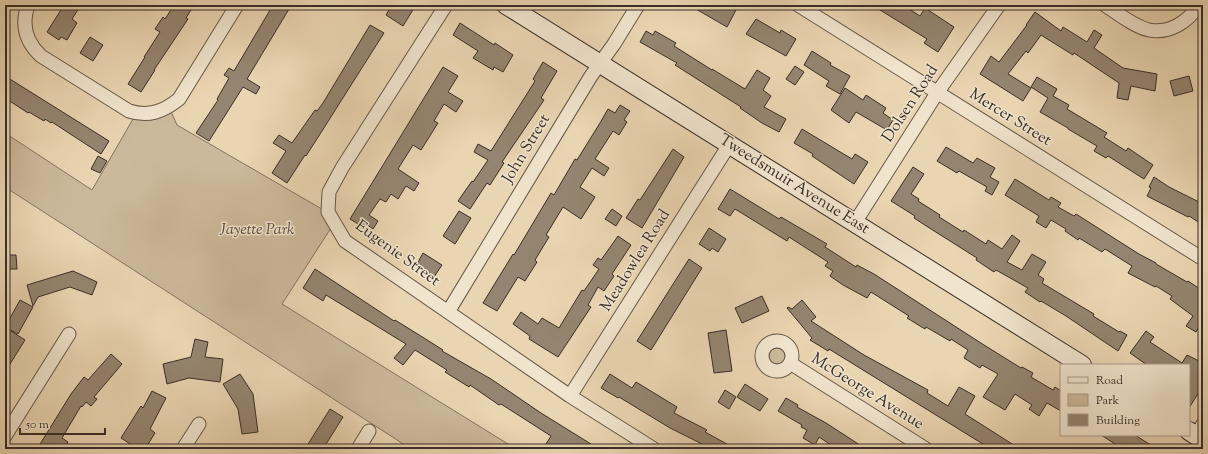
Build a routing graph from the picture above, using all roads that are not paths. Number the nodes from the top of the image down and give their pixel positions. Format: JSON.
{"nodes":[{"id":1,"x":28,"y":5,"type":"edge"},
{"id":2,"x":237,"y":5,"type":"edge"},
{"id":3,"x":446,"y":5,"type":"edge"},
{"id":4,"x":506,"y":5,"type":"edge"},
{"id":5,"x":638,"y":5,"type":"edge"},
{"id":6,"x":798,"y":5,"type":"edge"},
{"id":7,"x":999,"y":5,"type":"edge"},
{"id":8,"x":1105,"y":5,"type":"edge"},
{"id":9,"x":1198,"y":5,"type":"edge"},
{"id":10,"x":600,"y":64,"type":"junction"},
{"id":11,"x":937,"y":92,"type":"junction"},
{"id":12,"x":729,"y":145,"type":"junction"},
{"id":13,"x":854,"y":224,"type":"junction"},
{"id":14,"x":1203,"y":259,"type":"edge"},
{"id":15,"x":448,"y":312,"type":"junction"},
{"id":16,"x":69,"y":334,"type":"dead end"},
{"id":17,"x":790,"y":363,"type":"dead end"},
{"id":18,"x":1080,"y":364,"type":"edge"},
{"id":19,"x":570,"y":396,"type":"junction"},
{"id":20,"x":199,"y":424,"type":"dead end"},
{"id":21,"x":369,"y":431,"type":"dead end"},
{"id":22,"x":5,"y":436,"type":"edge"},
{"id":23,"x":183,"y":449,"type":"edge"},
{"id":24,"x":358,"y":449,"type":"edge"},
{"id":25,"x":654,"y":449,"type":"edge"},
{"id":26,"x":926,"y":449,"type":"edge"}],
"edges":[{"from":1,"to":2,"type":"street"},
{"from":3,"to":15,"type":"street","name":"Eugenie Street"},
{"from":4,"to":10,"type":"street","name":"Tweedsmuir Avenue East"},
{"from":5,"to":10,"type":"street","name":"John Street"},
{"from":6,"to":11,"type":"street","name":"Mercer Street"},
{"from":7,"to":11,"type":"street","name":"Dolsen Road"},
{"from":8,"to":9,"type":"street"},
{"from":10,"to":12,"type":"street","name":"Tweedsmuir Avenue East"},
{"from":10,"to":15,"type":"street","name":"John Street"},
{"from":11,"to":13,"type":"street","name":"Dolsen Road"},
{"from":11,"to":14,"type":"street","name":"Mercer Street"},
{"from":12,"to":13,"type":"street","name":"Tweedsmuir Avenue East"},
{"from":12,"to":19,"type":"street","name":"Meadowlea Road"},
{"from":13,"to":18,"type":"street","name":"Tweedsmuir Avenue East"},
{"from":15,"to":19,"type":"street","name":"Eugenie Street"},
{"from":16,"to":22,"type":"street"},
{"from":17,"to":26,"type":"street","name":"McGeorge Avenue"},
{"from":19,"to":25,"type":"street","name":"Eugenie Street"},
{"from":20,"to":23,"type":"street"},
{"from":21,"to":24,"type":"street"}]}
